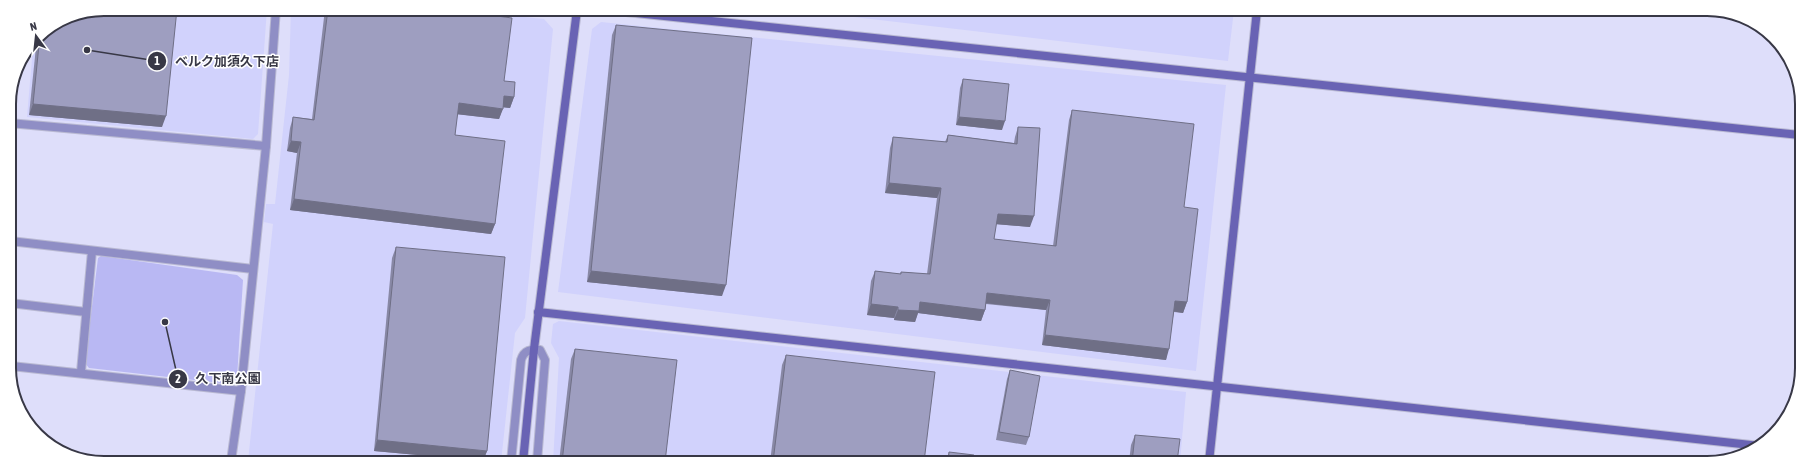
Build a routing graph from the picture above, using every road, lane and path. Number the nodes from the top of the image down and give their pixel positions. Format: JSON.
{"nodes":[{"id":1,"x":275,"y":16,"type":"edge"},
{"id":2,"x":575,"y":16,"type":"edge"},
{"id":3,"x":666,"y":16,"type":"edge"},
{"id":4,"x":1256,"y":16,"type":"edge"},
{"id":5,"x":1250,"y":76,"type":"junction"},
{"id":6,"x":16,"y":123,"type":"edge"},
{"id":7,"x":1795,"y":134,"type":"edge"},
{"id":8,"x":266,"y":146,"type":"junction"},
{"id":9,"x":16,"y":242,"type":"edge"},
{"id":10,"x":92,"y":251,"type":"junction"},
{"id":11,"x":252,"y":268,"type":"junction"},
{"id":12,"x":16,"y":304,"type":"edge"},
{"id":13,"x":86,"y":312,"type":"junction"},
{"id":14,"x":538,"y":312,"type":"junction"},
{"id":15,"x":534,"y":349,"type":"junction"},
{"id":16,"x":16,"y":366,"type":"edge"},
{"id":17,"x":80,"y":372,"type":"junction"},
{"id":18,"x":1217,"y":387,"type":"junction"},
{"id":19,"x":241,"y":391,"type":"junction"},
{"id":20,"x":1749,"y":445,"type":"edge"},
{"id":21,"x":232,"y":456,"type":"edge"},
{"id":22,"x":512,"y":456,"type":"edge"},
{"id":23,"x":524,"y":456,"type":"edge"},
{"id":24,"x":538,"y":456,"type":"edge"},
{"id":25,"x":1210,"y":456,"type":"edge"}],
"edges":[{"from":1,"to":8,"type":"street"},
{"from":2,"to":14,"type":"street"},
{"from":3,"to":5,"type":"street"},
{"from":4,"to":5,"type":"street"},
{"from":5,"to":7,"type":"street"},
{"from":5,"to":18,"type":"street"},
{"from":6,"to":8,"type":"street"},
{"from":8,"to":11,"type":"street"},
{"from":9,"to":10,"type":"street"},
{"from":10,"to":11,"type":"street"},
{"from":10,"to":13,"type":"street"},
{"from":11,"to":19,"type":"street"},
{"from":12,"to":13,"type":"street"},
{"from":13,"to":17,"type":"street"},
{"from":14,"to":15,"type":"street"},
{"from":14,"to":18,"type":"street"},
{"from":15,"to":22,"type":"street"},
{"from":15,"to":23,"type":"street"},
{"from":15,"to":24,"type":"street"},
{"from":16,"to":17,"type":"street"},
{"from":17,"to":19,"type":"street"},
{"from":18,"to":20,"type":"street"},
{"from":18,"to":25,"type":"street"},
{"from":19,"to":21,"type":"street"}]}
